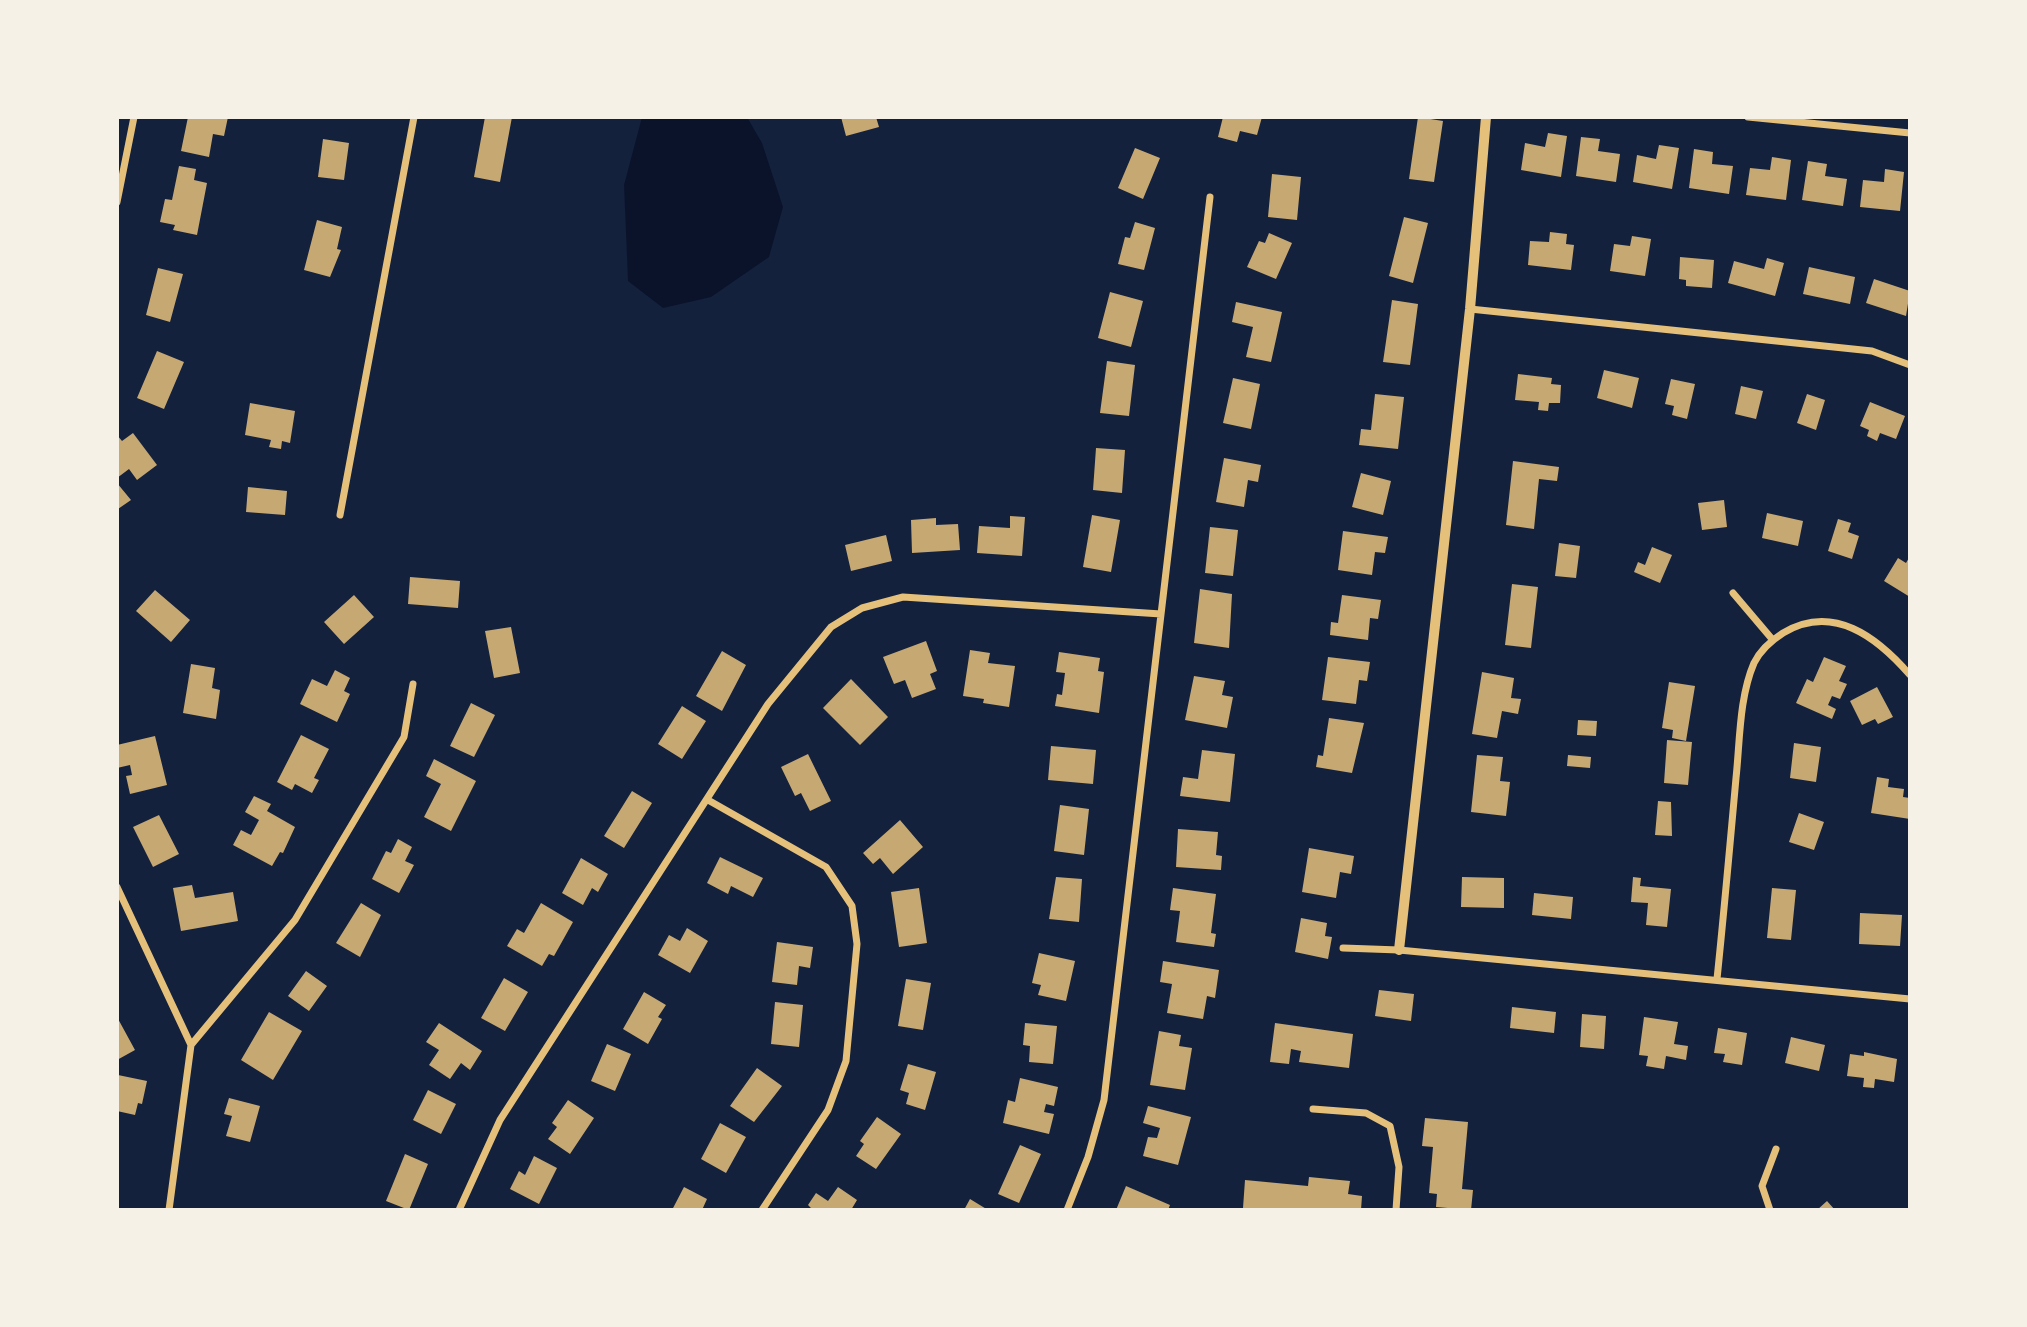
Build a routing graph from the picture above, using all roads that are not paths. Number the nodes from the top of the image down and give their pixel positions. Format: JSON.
{"nodes":[{"id":1,"x":134,"y":117,"type":"edge"},
{"id":2,"x":414,"y":117,"type":"edge"},
{"id":3,"x":1486,"y":117,"type":"edge"},
{"id":4,"x":1748,"y":117,"type":"edge"},
{"id":5,"x":1910,"y":133,"type":"edge"},
{"id":6,"x":121,"y":163,"type":"edge"},
{"id":7,"x":1210,"y":197,"type":"dead end"},
{"id":8,"x":117,"y":202,"type":"edge"},
{"id":9,"x":1470,"y":309,"type":"junction"},
{"id":10,"x":1910,"y":365,"type":"edge"},
{"id":11,"x":340,"y":515,"type":"dead end"},
{"id":12,"x":1733,"y":593,"type":"dead end"},
{"id":13,"x":1161,"y":614,"type":"junction"},
{"id":14,"x":1772,"y":639,"type":"junction"},
{"id":15,"x":1910,"y":675,"type":"edge"},
{"id":16,"x":413,"y":684,"type":"dead end"},
{"id":17,"x":708,"y":800,"type":"junction"},
{"id":18,"x":117,"y":887,"type":"edge"},
{"id":19,"x":1343,"y":948,"type":"dead end"},
{"id":20,"x":1399,"y":950,"type":"junction"},
{"id":21,"x":1717,"y":979,"type":"junction"},
{"id":22,"x":1910,"y":999,"type":"edge"},
{"id":23,"x":191,"y":1045,"type":"junction"},
{"id":24,"x":1313,"y":1109,"type":"dead end"},
{"id":25,"x":1776,"y":1149,"type":"dead end"},
{"id":26,"x":169,"y":1210,"type":"edge"},
{"id":27,"x":459,"y":1210,"type":"edge"},
{"id":28,"x":762,"y":1210,"type":"edge"},
{"id":29,"x":1066,"y":1210,"type":"edge"},
{"id":30,"x":1396,"y":1210,"type":"edge"},
{"id":31,"x":1770,"y":1210,"type":"edge"}],
"edges":[{"from":1,"to":6,"type":"street"},
{"from":2,"to":11,"type":"street"},
{"from":3,"to":9,"type":"street"},
{"from":4,"to":5,"type":"street"},
{"from":6,"to":8,"type":"street"},
{"from":7,"to":13,"type":"street"},
{"from":9,"to":10,"type":"street"},
{"from":9,"to":20,"type":"street"},
{"from":12,"to":14,"type":"street"},
{"from":13,"to":17,"type":"street"},
{"from":13,"to":29,"type":"street"},
{"from":14,"to":15,"type":"street"},
{"from":14,"to":21,"type":"street"},
{"from":16,"to":23,"type":"street"},
{"from":17,"to":27,"type":"street"},
{"from":17,"to":28,"type":"street"},
{"from":18,"to":23,"type":"street"},
{"from":19,"to":20,"type":"street"},
{"from":20,"to":21,"type":"street"},
{"from":21,"to":22,"type":"street"},
{"from":23,"to":26,"type":"street"},
{"from":24,"to":30,"type":"street"},
{"from":25,"to":31,"type":"street"}]}
